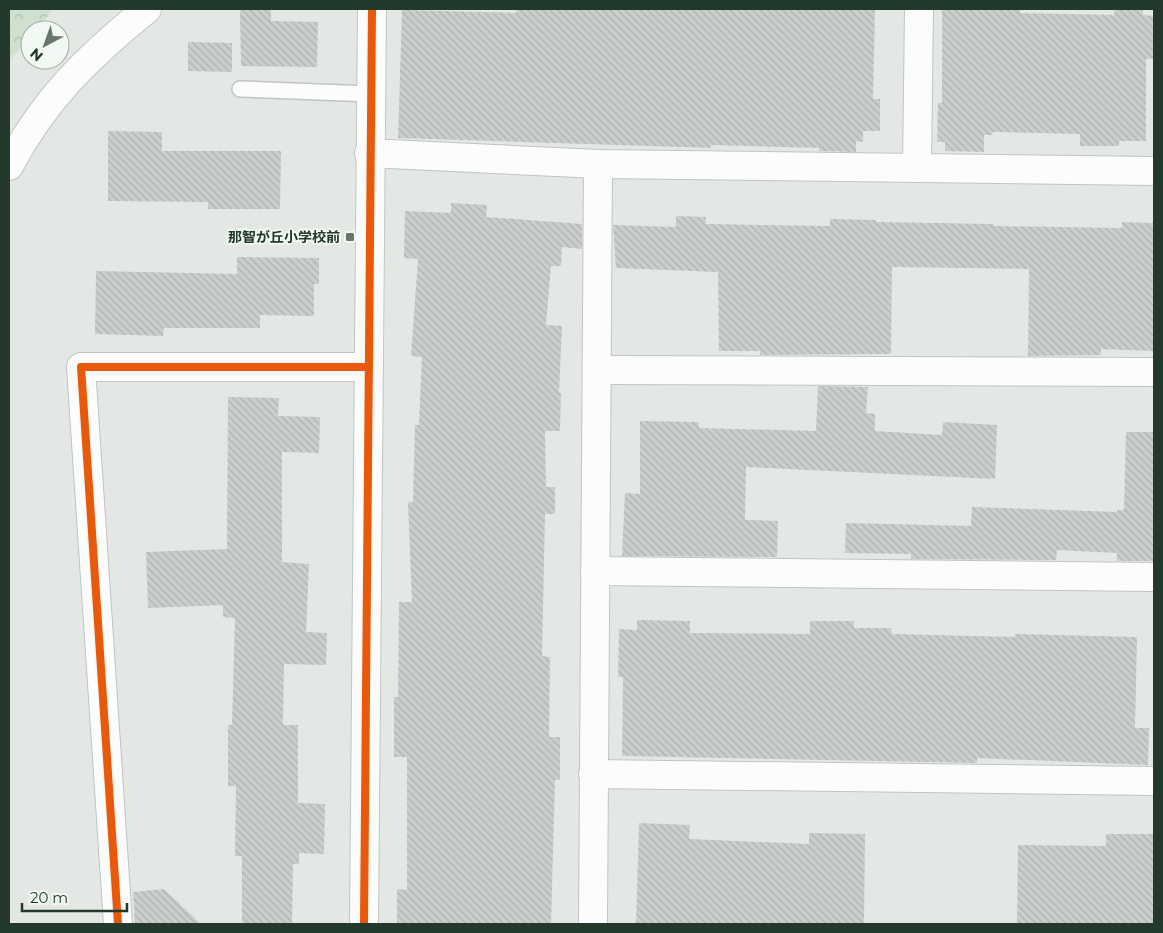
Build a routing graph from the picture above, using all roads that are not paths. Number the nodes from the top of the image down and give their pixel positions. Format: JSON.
{"nodes":[{"id":1,"x":147,"y":9,"type":"edge"},
{"id":2,"x":372,"y":9,"type":"edge"},
{"id":3,"x":919,"y":9,"type":"edge"},
{"id":4,"x":240,"y":89,"type":"dead end"},
{"id":5,"x":371,"y":94,"type":"junction"},
{"id":6,"x":369,"y":153,"type":"junction"},
{"id":7,"x":598,"y":164,"type":"junction"},
{"id":8,"x":9,"y":166,"type":"edge"},
{"id":9,"x":916,"y":168,"type":"junction"},
{"id":10,"x":1154,"y":171,"type":"edge"},
{"id":11,"x":369,"y":366,"type":"junction"},
{"id":12,"x":597,"y":370,"type":"junction"},
{"id":13,"x":1154,"y":372,"type":"edge"},
{"id":14,"x":595,"y":571,"type":"junction"},
{"id":15,"x":1154,"y":577,"type":"edge"},
{"id":16,"x":593,"y":774,"type":"junction"},
{"id":17,"x":1154,"y":781,"type":"edge"},
{"id":18,"x":118,"y":924,"type":"edge"},
{"id":19,"x":364,"y":924,"type":"edge"},
{"id":20,"x":593,"y":924,"type":"edge"}],
"edges":[{"from":1,"to":8,"type":"street"},
{"from":2,"to":5,"type":"street"},
{"from":3,"to":9,"type":"street"},
{"from":4,"to":5,"type":"lane"},
{"from":5,"to":6,"type":"street"},
{"from":6,"to":7,"type":"street"},
{"from":6,"to":11,"type":"street"},
{"from":7,"to":9,"type":"street"},
{"from":7,"to":12,"type":"street"},
{"from":9,"to":10,"type":"street"},
{"from":11,"to":18,"type":"street"},
{"from":11,"to":19,"type":"street"},
{"from":12,"to":13,"type":"street"},
{"from":12,"to":14,"type":"street"},
{"from":14,"to":15,"type":"street"},
{"from":14,"to":16,"type":"street"},
{"from":16,"to":17,"type":"street"},
{"from":16,"to":20,"type":"street"}]}
